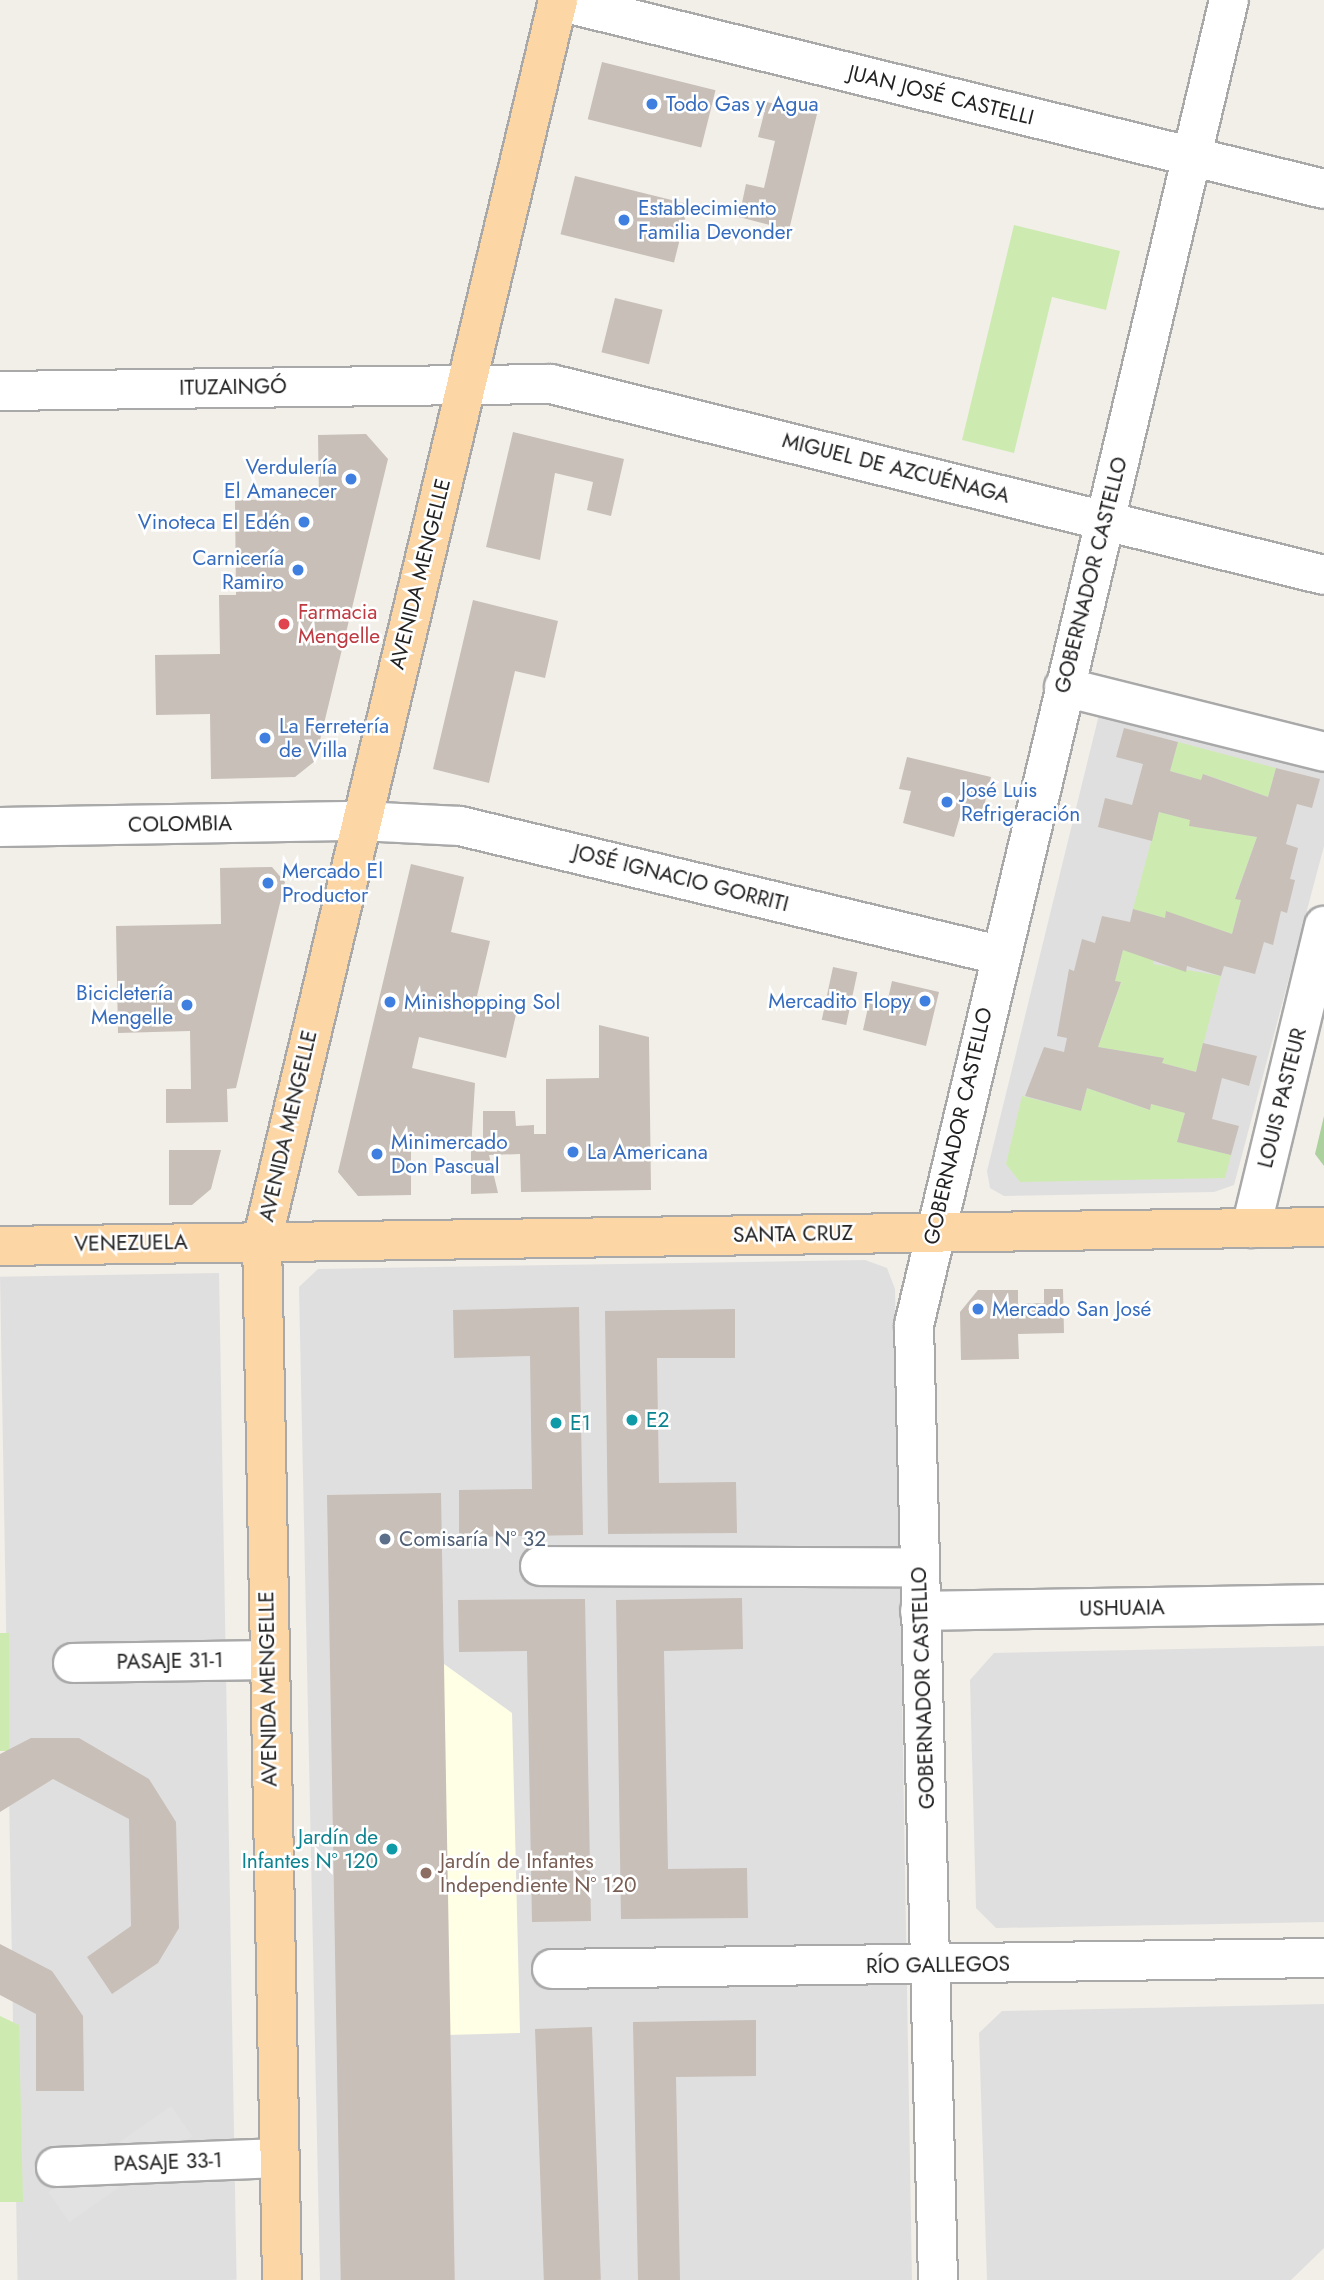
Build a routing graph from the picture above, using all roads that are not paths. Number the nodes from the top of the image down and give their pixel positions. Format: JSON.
{"nodes":[{"id":1,"x":558,"y":0,"type":"edge"},
{"id":2,"x":1229,"y":0,"type":"edge"},
{"id":3,"x":1192,"y":157,"type":"junction"},
{"id":4,"x":1324,"y":189,"type":"edge"},
{"id":5,"x":466,"y":382,"type":"junction"},
{"id":6,"x":0,"y":391,"type":"edge"},
{"id":7,"x":1104,"y":520,"type":"junction"},
{"id":8,"x":1324,"y":575,"type":"edge"},
{"id":9,"x":1064,"y":687,"type":"junction"},
{"id":10,"x":1324,"y":752,"type":"edge"},
{"id":11,"x":360,"y":821,"type":"junction"},
{"id":12,"x":0,"y":827,"type":"edge"},
{"id":13,"x":1324,"y":926,"type":"edge"},
{"id":14,"x":999,"y":955,"type":"junction"},
{"id":15,"x":1324,"y":1227,"type":"edge"},
{"id":16,"x":1251,"y":1228,"type":"junction"},
{"id":17,"x":932,"y":1233,"type":"junction"},
{"id":18,"x":262,"y":1241,"type":"junction"},
{"id":19,"x":0,"y":1246,"type":"edge"},
{"id":20,"x":540,"y":1566,"type":"dead end"},
{"id":21,"x":919,"y":1567,"type":"junction"},
{"id":22,"x":1324,"y":1604,"type":"edge"},
{"id":23,"x":920,"y":1611,"type":"junction"},
{"id":24,"x":267,"y":1660,"type":"junction"},
{"id":25,"x":73,"y":1663,"type":"dead end"},
{"id":26,"x":1324,"y":1958,"type":"edge"},
{"id":27,"x":931,"y":1965,"type":"junction"},
{"id":28,"x":552,"y":1969,"type":"dead end"},
{"id":29,"x":279,"y":2158,"type":"junction"},
{"id":30,"x":56,"y":2167,"type":"dead end"},
{"id":31,"x":282,"y":2280,"type":"edge"},
{"id":32,"x":939,"y":2280,"type":"edge"}],
"edges":[{"from":1,"to":3,"type":"street","name":"JUAN JOSÉ CASTELLI"},
{"from":1,"to":5,"type":"main road","name":"AVENIDA MENGELLE"},
{"from":2,"to":3,"type":"street","name":"GOBERNADOR CASTELLO"},
{"from":3,"to":4,"type":"street","name":"JUAN JOSÉ CASTELLI"},
{"from":3,"to":7,"type":"street","name":"GOBERNADOR CASTELLO"},
{"from":5,"to":6,"type":"street","name":"ITUZAINGÓ"},
{"from":5,"to":7,"type":"street","name":"MIGUEL DE AZCUÉNAGA"},
{"from":5,"to":11,"type":"main road","name":"AVENIDA MENGELLE"},
{"from":7,"to":8,"type":"street","name":"MIGUEL DE AZCUÉNAGA"},
{"from":7,"to":9,"type":"street","name":"GOBERNADOR CASTELLO"},
{"from":9,"to":10,"type":"street"},
{"from":9,"to":14,"type":"street","name":"GOBERNADOR CASTELLO"},
{"from":11,"to":12,"type":"street","name":"COLOMBIA"},
{"from":11,"to":14,"type":"street","name":"JOSÉ IGNACIO GORRITI"},
{"from":11,"to":18,"type":"main road","name":"AVENIDA MENGELLE"},
{"from":13,"to":16,"type":"street","name":"LOUIS PASTEUR"},
{"from":14,"to":17,"type":"street","name":"GOBERNADOR CASTELLO"},
{"from":15,"to":16,"type":"main road","name":"SANTA CRUZ"},
{"from":16,"to":17,"type":"main road","name":"SANTA CRUZ"},
{"from":17,"to":18,"type":"main road","name":"SANTA CRUZ"},
{"from":17,"to":21,"type":"street","name":"GOBERNADOR CASTELLO"},
{"from":18,"to":19,"type":"main road","name":"VENEZUELA"},
{"from":18,"to":24,"type":"main road","name":"AVENIDA MENGELLE"},
{"from":20,"to":21,"type":"street"},
{"from":21,"to":23,"type":"street","name":"GOBERNADOR CASTELLO"},
{"from":22,"to":23,"type":"street","name":"USHUAIA"},
{"from":23,"to":27,"type":"street","name":"GOBERNADOR CASTELLO"},
{"from":24,"to":25,"type":"street","name":"PASAJE 31-1"},
{"from":24,"to":29,"type":"main road","name":"AVENIDA MENGELLE"},
{"from":26,"to":27,"type":"street","name":"RÍO GALLEGOS"},
{"from":27,"to":28,"type":"street","name":"RÍO GALLEGOS"},
{"from":27,"to":32,"type":"street","name":"GOBERNADOR CASTELLO"},
{"from":29,"to":30,"type":"street","name":"PASAJE 33-1"},
{"from":29,"to":31,"type":"main road","name":"AVENIDA MENGELLE"}]}
